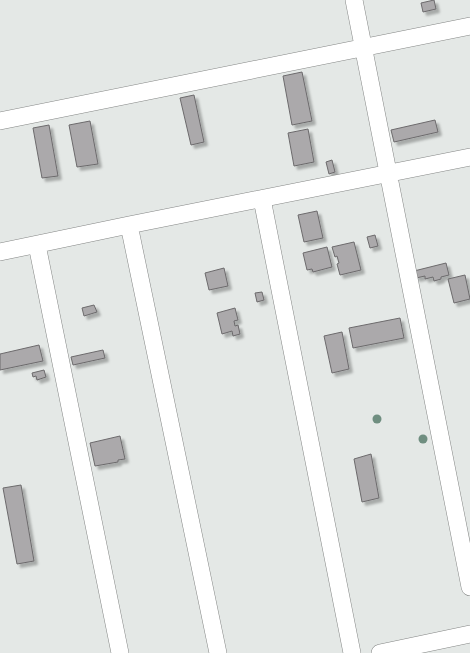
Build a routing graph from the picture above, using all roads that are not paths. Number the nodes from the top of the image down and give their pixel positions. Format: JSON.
{"nodes":[{"id":1,"x":354,"y":0,"type":"edge"},
{"id":2,"x":470,"y":26,"type":"edge"},
{"id":3,"x":363,"y":48,"type":"junction"},
{"id":4,"x":0,"y":121,"type":"edge"},
{"id":5,"x":470,"y":157,"type":"edge"},
{"id":6,"x":388,"y":173,"type":"junction"},
{"id":7,"x":262,"y":198,"type":"junction"},
{"id":8,"x":128,"y":225,"type":"junction"},
{"id":9,"x":37,"y":245,"type":"junction"},
{"id":10,"x":0,"y":252,"type":"edge"},
{"id":11,"x":470,"y":587,"type":"edge"},
{"id":12,"x":470,"y":634,"type":"edge"},
{"id":13,"x":120,"y":653,"type":"edge"},
{"id":14,"x":218,"y":653,"type":"edge"},
{"id":15,"x":352,"y":653,"type":"edge"},
{"id":16,"x":380,"y":653,"type":"edge"}],
"edges":[{"from":1,"to":3,"type":"street"},
{"from":2,"to":3,"type":"street"},
{"from":3,"to":4,"type":"street"},
{"from":3,"to":6,"type":"street"},
{"from":5,"to":6,"type":"street"},
{"from":6,"to":7,"type":"street"},
{"from":6,"to":11,"type":"street"},
{"from":7,"to":8,"type":"street"},
{"from":7,"to":15,"type":"street"},
{"from":8,"to":9,"type":"street"},
{"from":8,"to":14,"type":"street"},
{"from":9,"to":10,"type":"street"},
{"from":9,"to":13,"type":"street"},
{"from":12,"to":16,"type":"street"}]}
